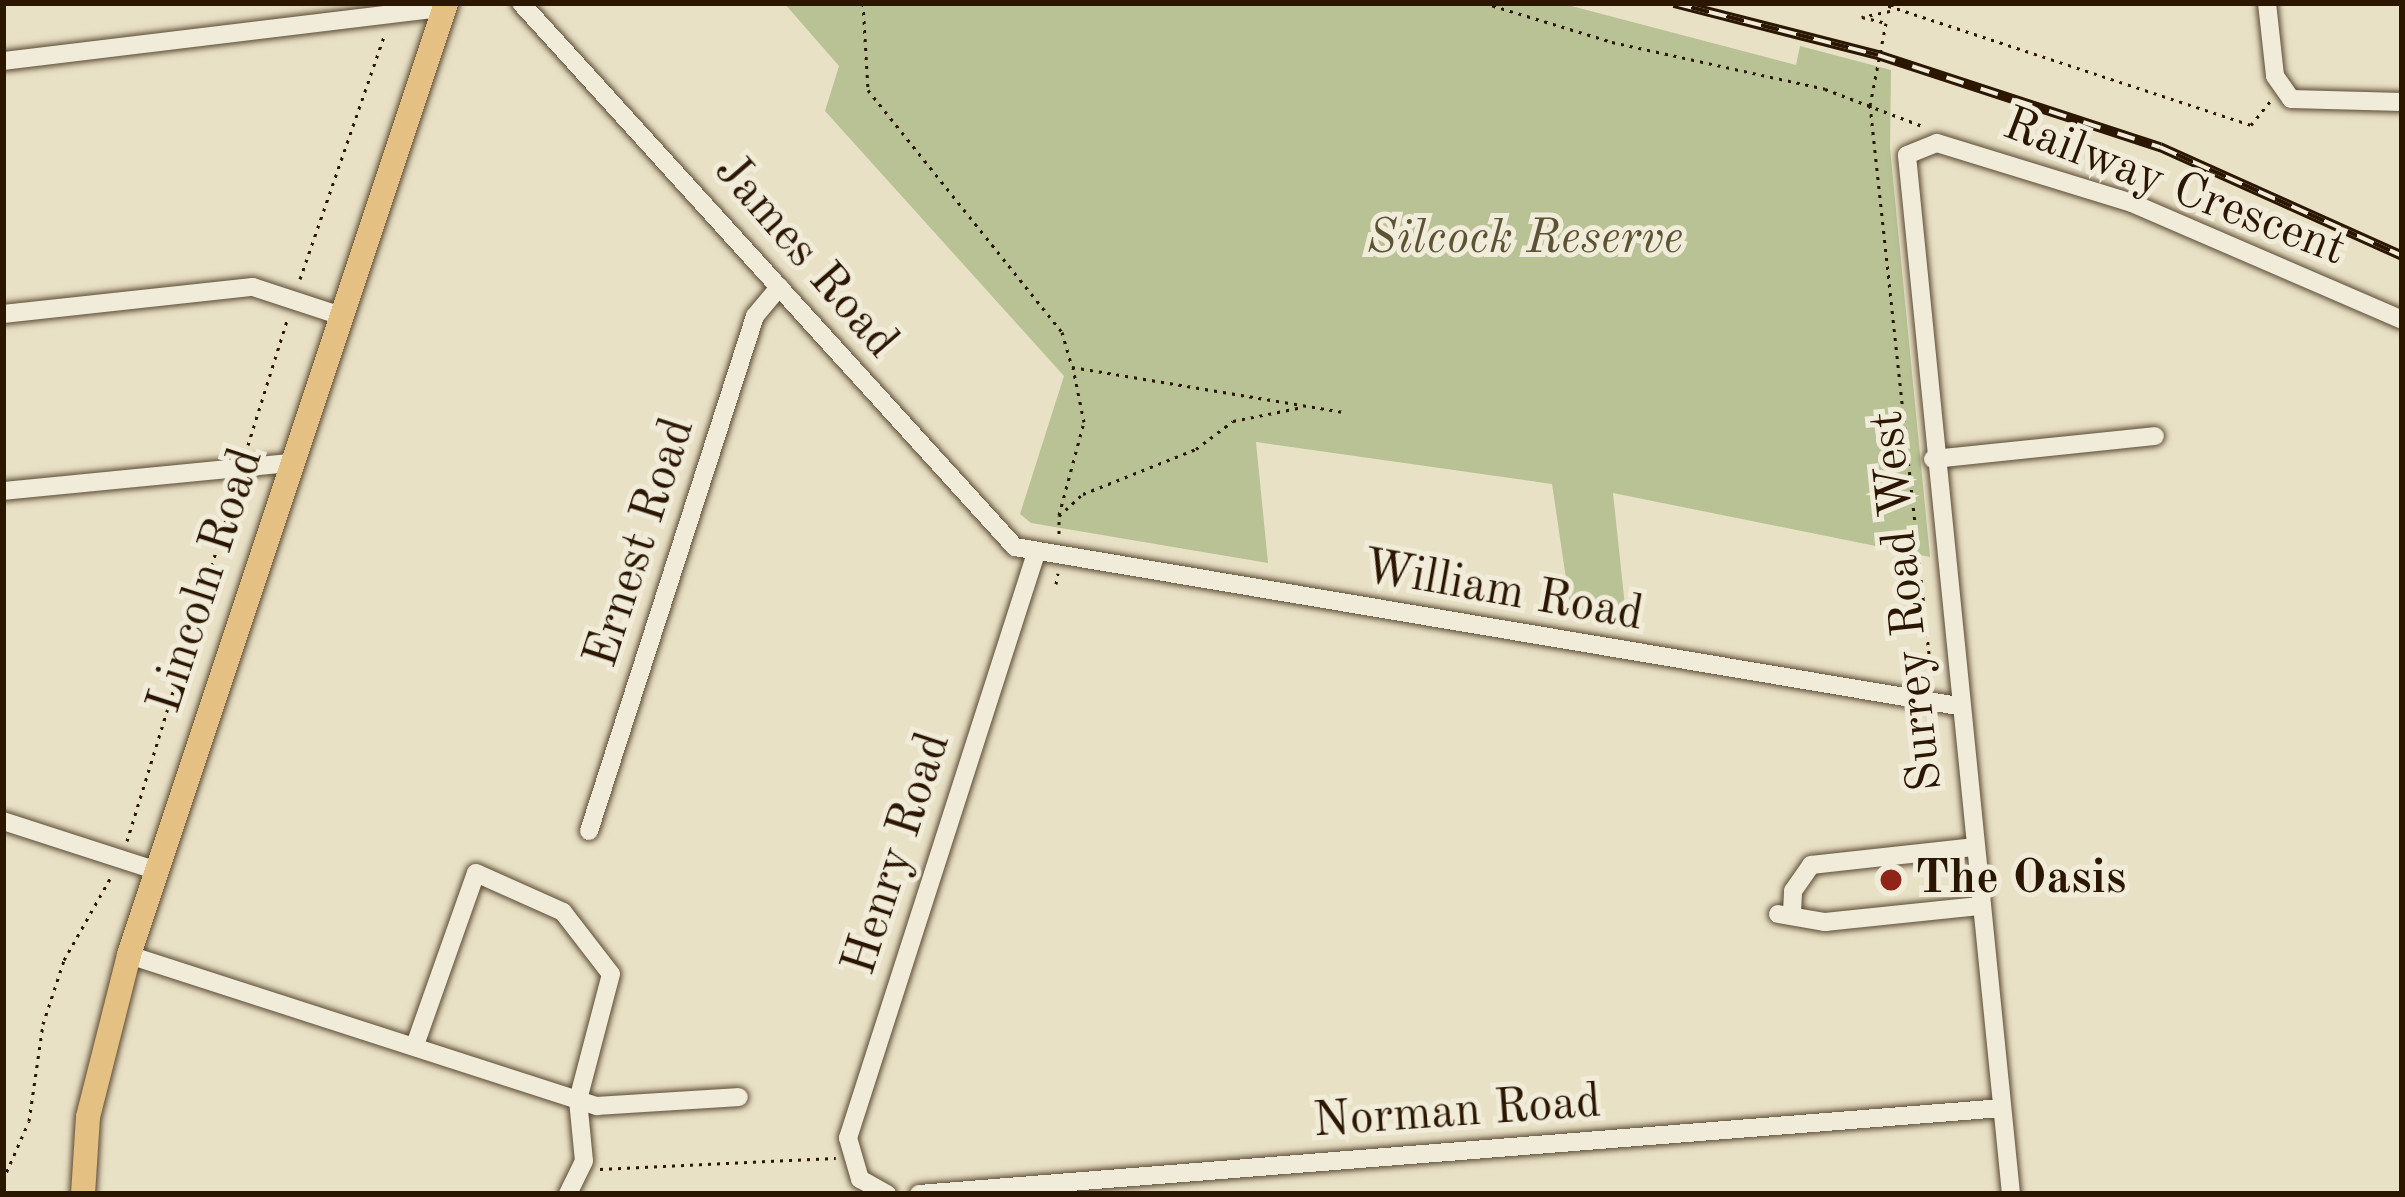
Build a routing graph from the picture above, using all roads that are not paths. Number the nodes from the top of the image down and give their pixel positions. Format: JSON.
{"nodes":[{"id":1,"x":521,"y":3,"type":"edge"},
{"id":2,"x":2267,"y":3,"type":"edge"},
{"id":3,"x":445,"y":6,"type":"edge"},
{"id":4,"x":3,"y":61,"type":"edge"},
{"id":5,"x":2402,"y":102,"type":"edge"},
{"id":6,"x":1916,"y":147,"type":"joint"},
{"id":7,"x":779,"y":286,"type":"junction"},
{"id":8,"x":3,"y":314,"type":"edge"},
{"id":9,"x":340,"y":316,"type":"junction"},
{"id":10,"x":2402,"y":320,"type":"edge"},
{"id":11,"x":2155,"y":436,"type":"dead end"},
{"id":12,"x":1933,"y":459,"type":"junction"},
{"id":13,"x":291,"y":463,"type":"junction"},
{"id":14,"x":3,"y":491,"type":"edge"},
{"id":15,"x":1036,"y":553,"type":"junction"},
{"id":16,"x":1958,"y":706,"type":"junction"},
{"id":17,"x":3,"y":821,"type":"edge"},
{"id":18,"x":590,"y":831,"type":"dead end"},
{"id":19,"x":1973,"y":847,"type":"junction"},
{"id":20,"x":155,"y":870,"type":"junction"},
{"id":21,"x":1979,"y":906,"type":"junction"},
{"id":22,"x":129,"y":956,"type":"junction"},
{"id":23,"x":415,"y":1045,"type":"junction"},
{"id":24,"x":739,"y":1096,"type":"dead end"},
{"id":25,"x":578,"y":1100,"type":"junction"},
{"id":26,"x":2002,"y":1108,"type":"junction"},
{"id":27,"x":572,"y":1190,"type":"edge"},
{"id":28,"x":82,"y":1194,"type":"edge"},
{"id":29,"x":887,"y":1194,"type":"edge"},
{"id":30,"x":919,"y":1194,"type":"edge"},
{"id":31,"x":2011,"y":1194,"type":"edge"}],
"edges":[{"from":1,"to":7,"type":"street","name":"James Road"},
{"from":2,"to":5,"type":"street"},
{"from":3,"to":4,"type":"street"},
{"from":3,"to":9,"type":"main road","name":"Lincoln Road"},
{"from":6,"to":10,"type":"street","name":"Railway Crescent"},
{"from":6,"to":12,"type":"street","name":"Surrey Road West"},
{"from":7,"to":15,"type":"street","name":"James Road"},
{"from":7,"to":18,"type":"street","name":"Ernest Road"},
{"from":8,"to":9,"type":"street"},
{"from":9,"to":13,"type":"main road","name":"Lincoln Road"},
{"from":11,"to":12,"type":"street"},
{"from":12,"to":16,"type":"street","name":"Surrey Road West"},
{"from":13,"to":14,"type":"street"},
{"from":13,"to":20,"type":"main road","name":"Lincoln Road"},
{"from":15,"to":16,"type":"street","name":"William Road"},
{"from":15,"to":29,"type":"street","name":"Henry Road"},
{"from":16,"to":19,"type":"street","name":"Surrey Road West"},
{"from":17,"to":20,"type":"street"},
{"from":19,"to":21,"type":"street","name":"Surrey Road West"},
{"from":19,"to":21,"type":"street"},
{"from":20,"to":22,"type":"main road","name":"Lincoln Road"},
{"from":21,"to":26,"type":"street","name":"Surrey Road West"},
{"from":22,"to":23,"type":"street"},
{"from":22,"to":28,"type":"main road","name":"Lincoln Road"},
{"from":23,"to":25,"type":"street"},
{"from":23,"to":25,"type":"street"},
{"from":24,"to":25,"type":"street"},
{"from":25,"to":27,"type":"street"},
{"from":26,"to":30,"type":"street","name":"Norman Road"},
{"from":26,"to":31,"type":"street","name":"Surrey Road West"}]}
